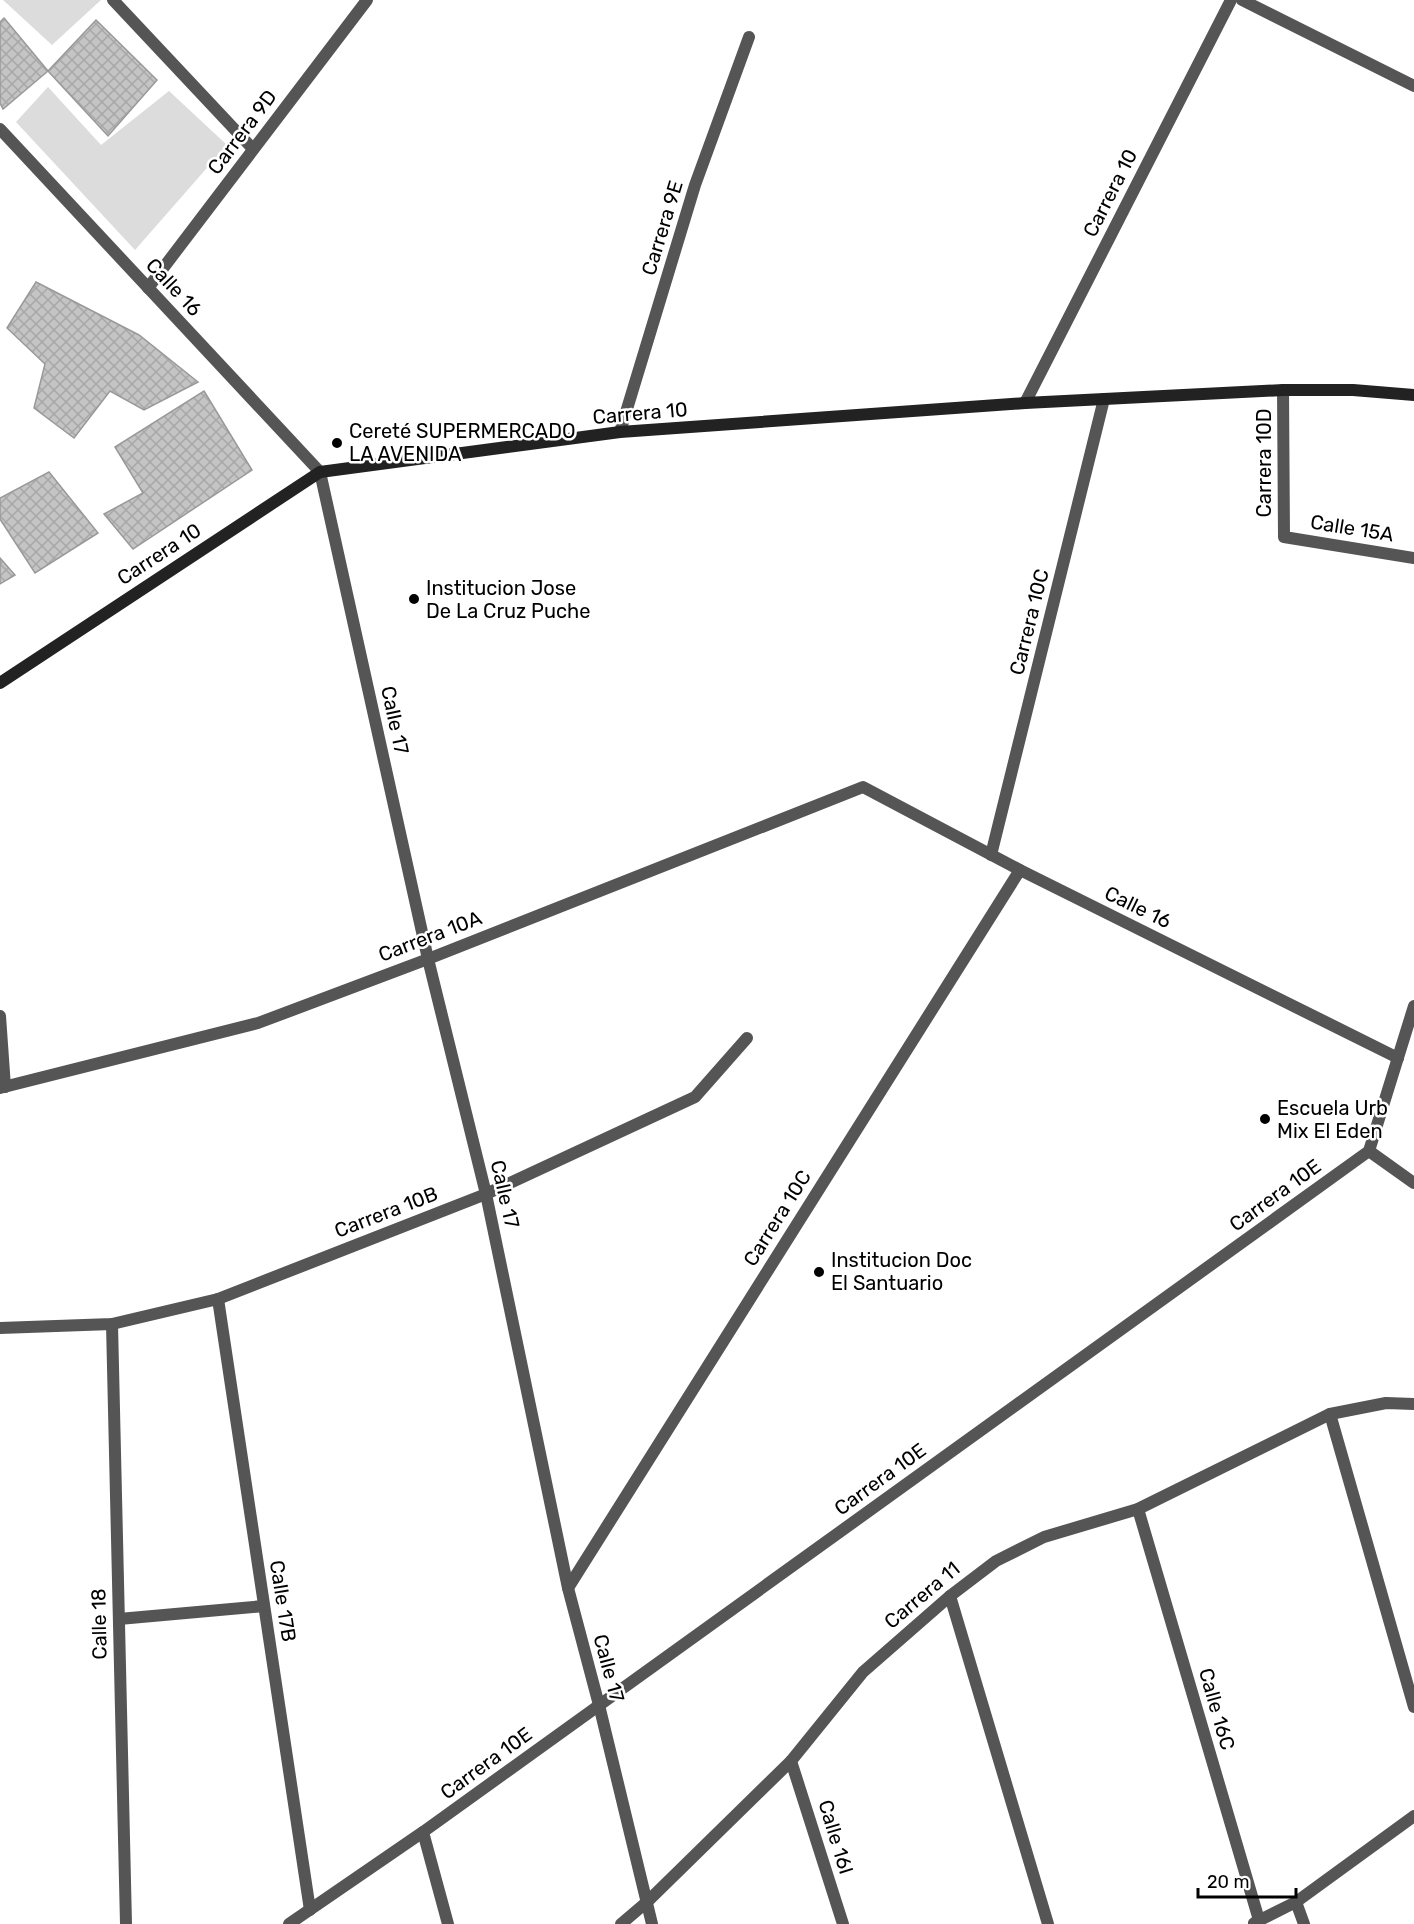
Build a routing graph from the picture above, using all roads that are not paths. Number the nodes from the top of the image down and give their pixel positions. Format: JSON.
{"nodes":[{"id":1,"x":113,"y":0,"type":"edge"},
{"id":2,"x":367,"y":0,"type":"edge"},
{"id":3,"x":1230,"y":0,"type":"edge"},
{"id":4,"x":1242,"y":0,"type":"edge"},
{"id":5,"x":749,"y":37,"type":"dead end"},
{"id":6,"x":1414,"y":86,"type":"edge"},
{"id":7,"x":0,"y":129,"type":"edge"},
{"id":8,"x":253,"y":149,"type":"junction"},
{"id":9,"x":148,"y":288,"type":"junction"},
{"id":10,"x":1283,"y":390,"type":"junction"},
{"id":11,"x":1414,"y":395,"type":"edge"},
{"id":12,"x":1104,"y":399,"type":"junction"},
{"id":13,"x":1025,"y":403,"type":"junction"},
{"id":14,"x":620,"y":432,"type":"junction"},
{"id":15,"x":320,"y":472,"type":"junction"},
{"id":16,"x":1284,"y":537,"type":"joint"},
{"id":17,"x":1414,"y":558,"type":"edge"},
{"id":18,"x":0,"y":683,"type":"edge"},
{"id":19,"x":863,"y":787,"type":"joint"},
{"id":20,"x":992,"y":855,"type":"junction"},
{"id":21,"x":1020,"y":870,"type":"junction"},
{"id":22,"x":428,"y":959,"type":"junction"},
{"id":23,"x":1414,"y":1006,"type":"edge"},
{"id":24,"x":0,"y":1016,"type":"edge"},
{"id":25,"x":747,"y":1038,"type":"dead end"},
{"id":26,"x":1398,"y":1058,"type":"junction"},
{"id":27,"x":3,"y":1088,"type":"edge"},
{"id":28,"x":1369,"y":1151,"type":"junction"},
{"id":29,"x":1414,"y":1183,"type":"edge"},
{"id":30,"x":486,"y":1194,"type":"junction"},
{"id":31,"x":218,"y":1299,"type":"junction"},
{"id":32,"x":112,"y":1324,"type":"junction"},
{"id":33,"x":0,"y":1328,"type":"edge"},
{"id":34,"x":1414,"y":1404,"type":"edge"},
{"id":35,"x":1330,"y":1414,"type":"junction"},
{"id":36,"x":1137,"y":1509,"type":"junction"},
{"id":37,"x":568,"y":1588,"type":"junction"},
{"id":38,"x":950,"y":1596,"type":"junction"},
{"id":39,"x":264,"y":1606,"type":"junction"},
{"id":40,"x":119,"y":1619,"type":"junction"},
{"id":41,"x":599,"y":1706,"type":"junction"},
{"id":42,"x":1414,"y":1707,"type":"edge"},
{"id":43,"x":791,"y":1761,"type":"junction"},
{"id":44,"x":1414,"y":1816,"type":"edge"},
{"id":45,"x":423,"y":1832,"type":"junction"},
{"id":46,"x":648,"y":1900,"type":"junction"},
{"id":47,"x":1296,"y":1902,"type":"junction"},
{"id":48,"x":310,"y":1910,"type":"junction"},
{"id":49,"x":1256,"y":1922,"type":"edge"},
{"id":50,"x":126,"y":1924,"type":"edge"},
{"id":51,"x":289,"y":1924,"type":"edge"},
{"id":52,"x":448,"y":1924,"type":"edge"},
{"id":53,"x":621,"y":1924,"type":"edge"},
{"id":54,"x":652,"y":1924,"type":"edge"},
{"id":55,"x":843,"y":1924,"type":"edge"},
{"id":56,"x":1048,"y":1924,"type":"edge"},
{"id":57,"x":1304,"y":1924,"type":"edge"}],
"edges":[{"from":1,"to":8,"type":"street"},
{"from":2,"to":8,"type":"street","name":"Carrera 9D"},
{"from":3,"to":13,"type":"street","name":"Carrera 10"},
{"from":4,"to":6,"type":"street"},
{"from":5,"to":14,"type":"street","name":"Carrera 9E"},
{"from":7,"to":9,"type":"street","name":"Calle 16"},
{"from":8,"to":9,"type":"street","name":"Carrera 9D"},
{"from":9,"to":15,"type":"street","name":"Calle 16"},
{"from":10,"to":11,"type":"street","name":"Carrera 10"},
{"from":10,"to":12,"type":"street","name":"Carrera 10"},
{"from":10,"to":16,"type":"street","name":"Carrera 10D"},
{"from":12,"to":13,"type":"street","name":"Carrera 10"},
{"from":12,"to":20,"type":"street","name":"Carrera 10C"},
{"from":13,"to":14,"type":"street","name":"Carrera 10"},
{"from":14,"to":15,"type":"street","name":"Carrera 10"},
{"from":15,"to":18,"type":"street","name":"Carrera 10"},
{"from":15,"to":22,"type":"street","name":"Calle 17"},
{"from":16,"to":17,"type":"street","name":"Calle 15A"},
{"from":19,"to":20,"type":"street","name":"Calle 16"},
{"from":19,"to":22,"type":"street","name":"Carrera 10A"},
{"from":20,"to":21,"type":"street","name":"Calle 16"},
{"from":21,"to":26,"type":"street","name":"Calle 16"},
{"from":21,"to":37,"type":"street","name":"Carrera 10C"},
{"from":22,"to":27,"type":"street","name":"Carrera 10A"},
{"from":22,"to":30,"type":"street","name":"Calle 17"},
{"from":23,"to":26,"type":"street"},
{"from":24,"to":27,"type":"street"},
{"from":25,"to":30,"type":"street","name":"Carrera 10B"},
{"from":26,"to":28,"type":"street"},
{"from":28,"to":29,"type":"street"},
{"from":28,"to":41,"type":"street","name":"Carrera 10E"},
{"from":30,"to":31,"type":"street","name":"Carrera 10B"},
{"from":30,"to":37,"type":"street","name":"Calle 17"},
{"from":31,"to":32,"type":"street","name":"Carrera 10B"},
{"from":31,"to":39,"type":"street","name":"Calle 17B"},
{"from":32,"to":33,"type":"street","name":"Carrera 10B"},
{"from":32,"to":40,"type":"street","name":"Calle 18"},
{"from":34,"to":35,"type":"street","name":"Carrera 11"},
{"from":35,"to":36,"type":"street","name":"Carrera 11"},
{"from":35,"to":42,"type":"street"},
{"from":36,"to":38,"type":"street","name":"Carrera 11"},
{"from":36,"to":49,"type":"street","name":"Calle 16C"},
{"from":37,"to":41,"type":"street","name":"Calle 17"},
{"from":38,"to":43,"type":"street","name":"Carrera 11"},
{"from":38,"to":56,"type":"street"},
{"from":39,"to":40,"type":"street"},
{"from":39,"to":48,"type":"street","name":"Calle 17B"},
{"from":40,"to":50,"type":"street","name":"Calle 18"},
{"from":41,"to":45,"type":"street","name":"Carrera 10E"},
{"from":41,"to":46,"type":"street","name":"Calle 17"},
{"from":43,"to":46,"type":"street","name":"Carrera 11"},
{"from":43,"to":55,"type":"street","name":"Calle 16I"},
{"from":44,"to":47,"type":"street"},
{"from":45,"to":48,"type":"street","name":"Carrera 10E"},
{"from":45,"to":52,"type":"street"},
{"from":46,"to":53,"type":"street","name":"Carrera 11"},
{"from":46,"to":54,"type":"street","name":"Calle 17"},
{"from":47,"to":49,"type":"street"},
{"from":47,"to":57,"type":"street"},
{"from":48,"to":51,"type":"street","name":"Carrera 10E"}]}
